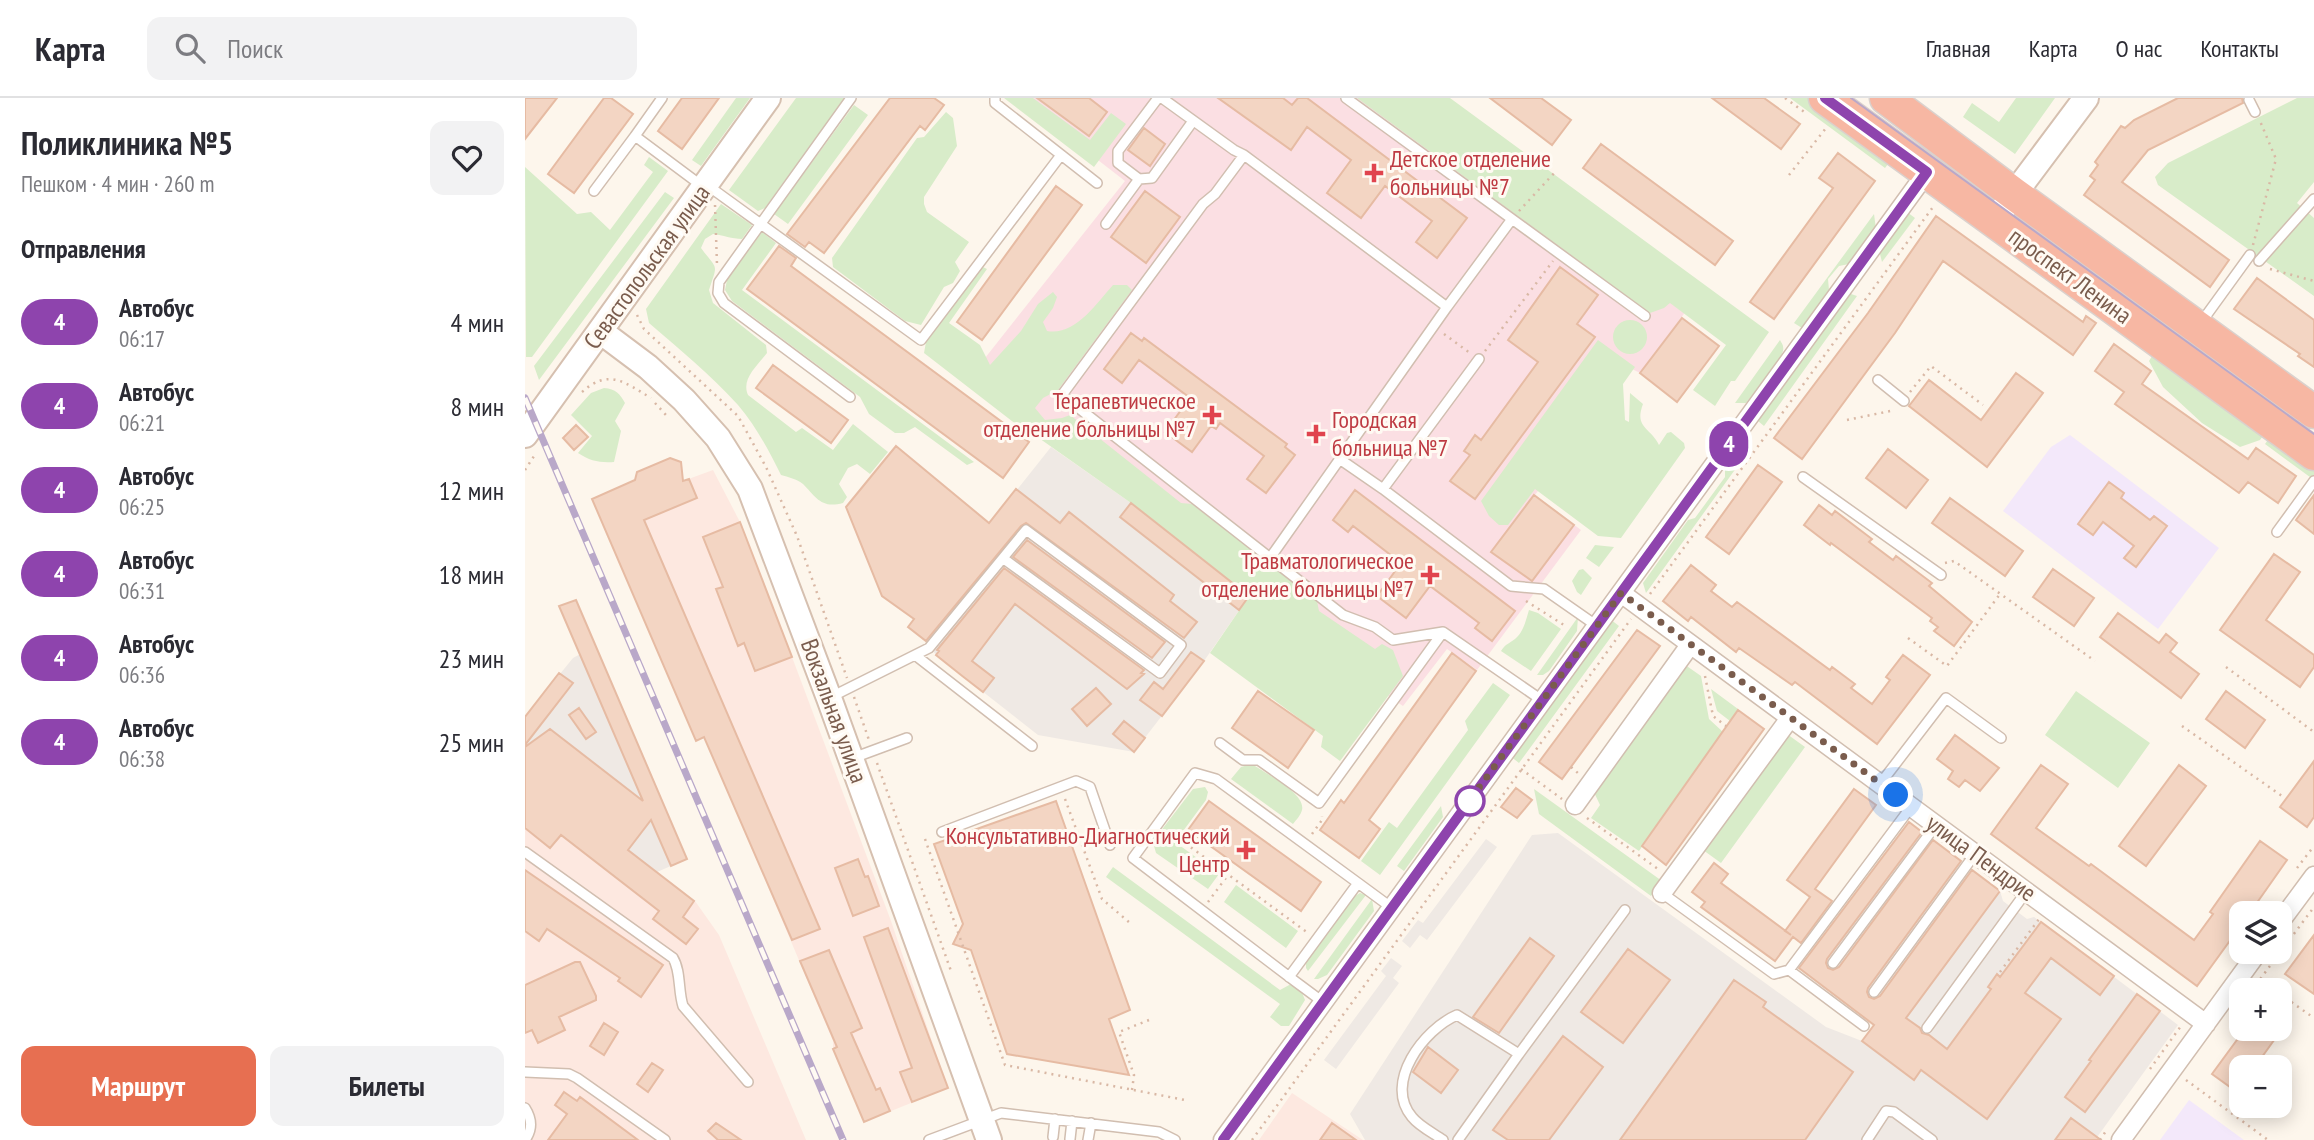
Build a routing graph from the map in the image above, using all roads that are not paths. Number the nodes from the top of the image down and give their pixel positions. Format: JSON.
{"nodes":[{"id":1,"x":662,"y":98,"type":"edge"},
{"id":2,"x":768,"y":98,"type":"edge"},
{"id":3,"x":851,"y":98,"type":"edge"},
{"id":4,"x":995,"y":98,"type":"edge"},
{"id":5,"x":1160,"y":98,"type":"edge"},
{"id":6,"x":1346,"y":98,"type":"edge"},
{"id":7,"x":1886,"y":98,"type":"edge"},
{"id":8,"x":2085,"y":99,"type":"edge"},
{"id":9,"x":2249,"y":100,"type":"dead end"},
{"id":10,"x":2255,"y":112,"type":"road end"},
{"id":11,"x":1826,"y":113,"type":"edge"},
{"id":12,"x":1193,"y":121,"type":"junction"},
{"id":13,"x":635,"y":136,"type":"junction"},
{"id":14,"x":1061,"y":155,"type":"junction"},
{"id":15,"x":1244,"y":155,"type":"junction"},
{"id":16,"x":1927,"y":172,"type":"junction"},
{"id":17,"x":1139,"y":179,"type":"junction"},
{"id":18,"x":1097,"y":183,"type":"dead end"},
{"id":19,"x":594,"y":191,"type":"dead end"},
{"id":20,"x":708,"y":191,"type":"junction"},
{"id":21,"x":2014,"y":194,"type":"junction"},
{"id":22,"x":2314,"y":199,"type":"edge"},
{"id":23,"x":1512,"y":219,"type":"junction"},
{"id":24,"x":1994,"y":221,"type":"junction"},
{"id":25,"x":761,"y":224,"type":"junction"},
{"id":26,"x":1106,"y":224,"type":"dead end"},
{"id":27,"x":1447,"y":307,"type":"junction"},
{"id":28,"x":1645,"y":316,"type":"dead end"},
{"id":29,"x":2198,"y":327,"type":"junction"},
{"id":30,"x":600,"y":331,"type":"junction"},
{"id":31,"x":1479,"y":359,"type":"road end"},
{"id":32,"x":1878,"y":380,"type":"dead end"},
{"id":33,"x":850,"y":397,"type":"dead end"},
{"id":34,"x":1904,"y":401,"type":"road end"},
{"id":35,"x":2314,"y":412,"type":"edge"},
{"id":36,"x":531,"y":443,"type":"edge"},
{"id":37,"x":2314,"y":454,"type":"edge"},
{"id":38,"x":1341,"y":460,"type":"junction"},
{"id":39,"x":1803,"y":477,"type":"dead end"},
{"id":40,"x":2314,"y":481,"type":"edge"},
{"id":41,"x":1383,"y":489,"type":"junction"},
{"id":42,"x":2277,"y":532,"type":"dead end"},
{"id":43,"x":1270,"y":558,"type":"junction"},
{"id":44,"x":1003,"y":559,"type":"junction"},
{"id":45,"x":1941,"y":575,"type":"dead end"},
{"id":46,"x":1621,"y":593,"type":"junction"},
{"id":47,"x":1597,"y":626,"type":"junction"},
{"id":48,"x":1443,"y":632,"type":"junction"},
{"id":49,"x":1690,"y":645,"type":"junction"},
{"id":50,"x":915,"y":655,"type":"junction"},
{"id":51,"x":829,"y":698,"type":"junction"},
{"id":52,"x":1543,"y":701,"type":"junction"},
{"id":53,"x":1790,"y":718,"type":"junction"},
{"id":54,"x":907,"y":738,"type":"dead end"},
{"id":55,"x":2001,"y":738,"type":"dead end"},
{"id":56,"x":1220,"y":743,"type":"dead end"},
{"id":57,"x":1032,"y":746,"type":"dead end"},
{"id":58,"x":852,"y":759,"type":"junction"},
{"id":59,"x":1880,"y":784,"type":"junction"},
{"id":60,"x":1911,"y":807,"type":"junction"},
{"id":61,"x":1576,"y":808,"type":"road end"},
{"id":62,"x":1936,"y":825,"type":"junction"},
{"id":63,"x":942,"y":832,"type":"dead end"},
{"id":64,"x":1110,"y":845,"type":"dead end"},
{"id":65,"x":525,"y":852,"type":"edge"},
{"id":66,"x":1975,"y":854,"type":"junction"},
{"id":67,"x":2314,"y":876,"type":"edge"},
{"id":68,"x":1358,"y":883,"type":"junction"},
{"id":69,"x":2027,"y":892,"type":"junction"},
{"id":70,"x":1663,"y":893,"type":"joint"},
{"id":71,"x":2292,"y":906,"type":"edge"},
{"id":72,"x":1392,"y":908,"type":"junction"},
{"id":73,"x":1625,"y":910,"type":"dead end"},
{"id":74,"x":1833,"y":963,"type":"dead end"},
{"id":75,"x":2249,"y":964,"type":"edge"},
{"id":76,"x":1789,"y":970,"type":"junction"},
{"id":77,"x":1289,"y":977,"type":"junction"},
{"id":78,"x":1874,"y":992,"type":"dead end"},
{"id":79,"x":1323,"y":1003,"type":"junction"},
{"id":80,"x":2206,"y":1024,"type":"junction"},
{"id":81,"x":1864,"y":1026,"type":"dead end"},
{"id":82,"x":1927,"y":1028,"type":"dead end"},
{"id":83,"x":1519,"y":1054,"type":"junction"},
{"id":84,"x":525,"y":1072,"type":"edge"},
{"id":85,"x":748,"y":1082,"type":"dead end"},
{"id":86,"x":525,"y":1108,"type":"edge"},
{"id":87,"x":1055,"y":1119,"type":"junction"},
{"id":88,"x":1072,"y":1121,"type":"junction"},
{"id":89,"x":1091,"y":1124,"type":"junction"},
{"id":90,"x":985,"y":1129,"type":"edge"},
{"id":91,"x":1053,"y":1137,"type":"dead end"},
{"id":92,"x":1230,"y":1138,"type":"edge"},
{"id":93,"x":1070,"y":1139,"type":"edge"},
{"id":94,"x":1173,"y":1139,"type":"edge"},
{"id":95,"x":525,"y":1140,"type":"edge"},
{"id":96,"x":665,"y":1140,"type":"edge"},
{"id":97,"x":929,"y":1140,"type":"edge"},
{"id":98,"x":1089,"y":1140,"type":"edge"},
{"id":99,"x":1443,"y":1140,"type":"edge"},
{"id":100,"x":1458,"y":1140,"type":"edge"},
{"id":101,"x":1867,"y":1140,"type":"edge"},
{"id":102,"x":1932,"y":1140,"type":"edge"},
{"id":103,"x":2121,"y":1140,"type":"edge"}],
"edges":[{"from":1,"to":13,"type":"lane"},
{"from":2,"to":20,"type":"street","name":"Севастопольская улица"},
{"from":3,"to":25,"type":"lane"},
{"from":4,"to":14,"type":"lane"},
{"from":5,"to":12,"type":"lane"},
{"from":5,"to":17,"type":"lane"},
{"from":6,"to":23,"type":"lane"},
{"from":7,"to":21,"type":"highway","name":"проспект Ленина"},
{"from":8,"to":21,"type":"street"},
{"from":9,"to":10,"type":"lane"},
{"from":11,"to":16,"type":"highway","name":"проспект Ленина"},
{"from":12,"to":15,"type":"lane"},
{"from":12,"to":17,"type":"lane"},
{"from":13,"to":19,"type":"lane"},
{"from":13,"to":20,"type":"lane"},
{"from":14,"to":18,"type":"lane"},
{"from":14,"to":25,"type":"lane"},
{"from":15,"to":27,"type":"lane"},
{"from":15,"to":43,"type":"lane"},
{"from":16,"to":24,"type":"highway","name":"проспект Ленина"},
{"from":16,"to":46,"type":"street"},
{"from":17,"to":26,"type":"lane"},
{"from":20,"to":25,"type":"lane"},
{"from":20,"to":30,"type":"street","name":"Севастопольская улица"},
{"from":21,"to":24,"type":"street"},
{"from":21,"to":29,"type":"highway","name":"проспект Ленина"},
{"from":22,"to":29,"type":"lane"},
{"from":23,"to":27,"type":"lane"},
{"from":23,"to":28,"type":"lane"},
{"from":24,"to":37,"type":"highway","name":"проспект Ленина"},
{"from":25,"to":33,"type":"lane"},
{"from":27,"to":38,"type":"lane"},
{"from":29,"to":35,"type":"highway","name":"проспект Ленина"},
{"from":30,"to":36,"type":"street","name":"Севастопольская улица"},
{"from":30,"to":51,"type":"street","name":"Вокзальная улица"},
{"from":31,"to":41,"type":"lane"},
{"from":32,"to":34,"type":"lane"},
{"from":38,"to":41,"type":"lane"},
{"from":38,"to":43,"type":"lane"},
{"from":39,"to":45,"type":"lane"},
{"from":40,"to":42,"type":"lane"},
{"from":41,"to":47,"type":"lane"},
{"from":43,"to":48,"type":"lane"},
{"from":44,"to":44,"type":"lane"},
{"from":44,"to":50,"type":"lane"},
{"from":46,"to":47,"type":"street"},
{"from":46,"to":49,"type":"street","name":"улица Пендрие"},
{"from":47,"to":52,"type":"street"},
{"from":48,"to":52,"type":"lane"},
{"from":48,"to":56,"type":"lane"},
{"from":49,"to":53,"type":"street","name":"улица Пендрие"},
{"from":49,"to":61,"type":"street"},
{"from":50,"to":51,"type":"lane"},
{"from":50,"to":57,"type":"lane"},
{"from":51,"to":58,"type":"street","name":"Вокзальная улица"},
{"from":52,"to":72,"type":"street"},
{"from":53,"to":59,"type":"street","name":"улица Пендрие"},
{"from":53,"to":70,"type":"street"},
{"from":54,"to":58,"type":"lane"},
{"from":55,"to":59,"type":"lane"},
{"from":58,"to":90,"type":"street","name":"Вокзальная улица"},
{"from":59,"to":60,"type":"street","name":"улица Пендрие"},
{"from":60,"to":62,"type":"street","name":"улица Пендрие"},
{"from":60,"to":76,"type":"lane"},
{"from":62,"to":66,"type":"street","name":"улица Пендрие"},
{"from":62,"to":74,"type":"lane"},
{"from":63,"to":64,"type":"lane"},
{"from":65,"to":85,"type":"lane"},
{"from":66,"to":69,"type":"street","name":"улица Пендрие"},
{"from":66,"to":78,"type":"lane"},
{"from":67,"to":71,"type":"street"},
{"from":68,"to":72,"type":"lane"},
{"from":68,"to":77,"type":"lane"},
{"from":68,"to":77,"type":"lane"},
{"from":69,"to":80,"type":"street","name":"улица Пендрие"},
{"from":69,"to":82,"type":"lane"},
{"from":70,"to":76,"type":"lane"},
{"from":72,"to":79,"type":"street"},
{"from":73,"to":83,"type":"lane"},
{"from":75,"to":80,"type":"street"},
{"from":76,"to":81,"type":"lane"},
{"from":77,"to":79,"type":"lane"},
{"from":79,"to":92,"type":"street"},
{"from":80,"to":103,"type":"street"},
{"from":83,"to":99,"type":"lane"},
{"from":83,"to":100,"type":"lane"},
{"from":84,"to":96,"type":"lane"},
{"from":86,"to":95,"type":"lane"},
{"from":87,"to":88,"type":"lane"},
{"from":87,"to":90,"type":"lane"},
{"from":87,"to":91,"type":"lane"},
{"from":88,"to":89,"type":"lane"},
{"from":88,"to":93,"type":"lane"},
{"from":89,"to":94,"type":"lane"},
{"from":89,"to":98,"type":"lane"},
{"from":90,"to":97,"type":"lane"},
{"from":101,"to":102,"type":"lane"}]}
